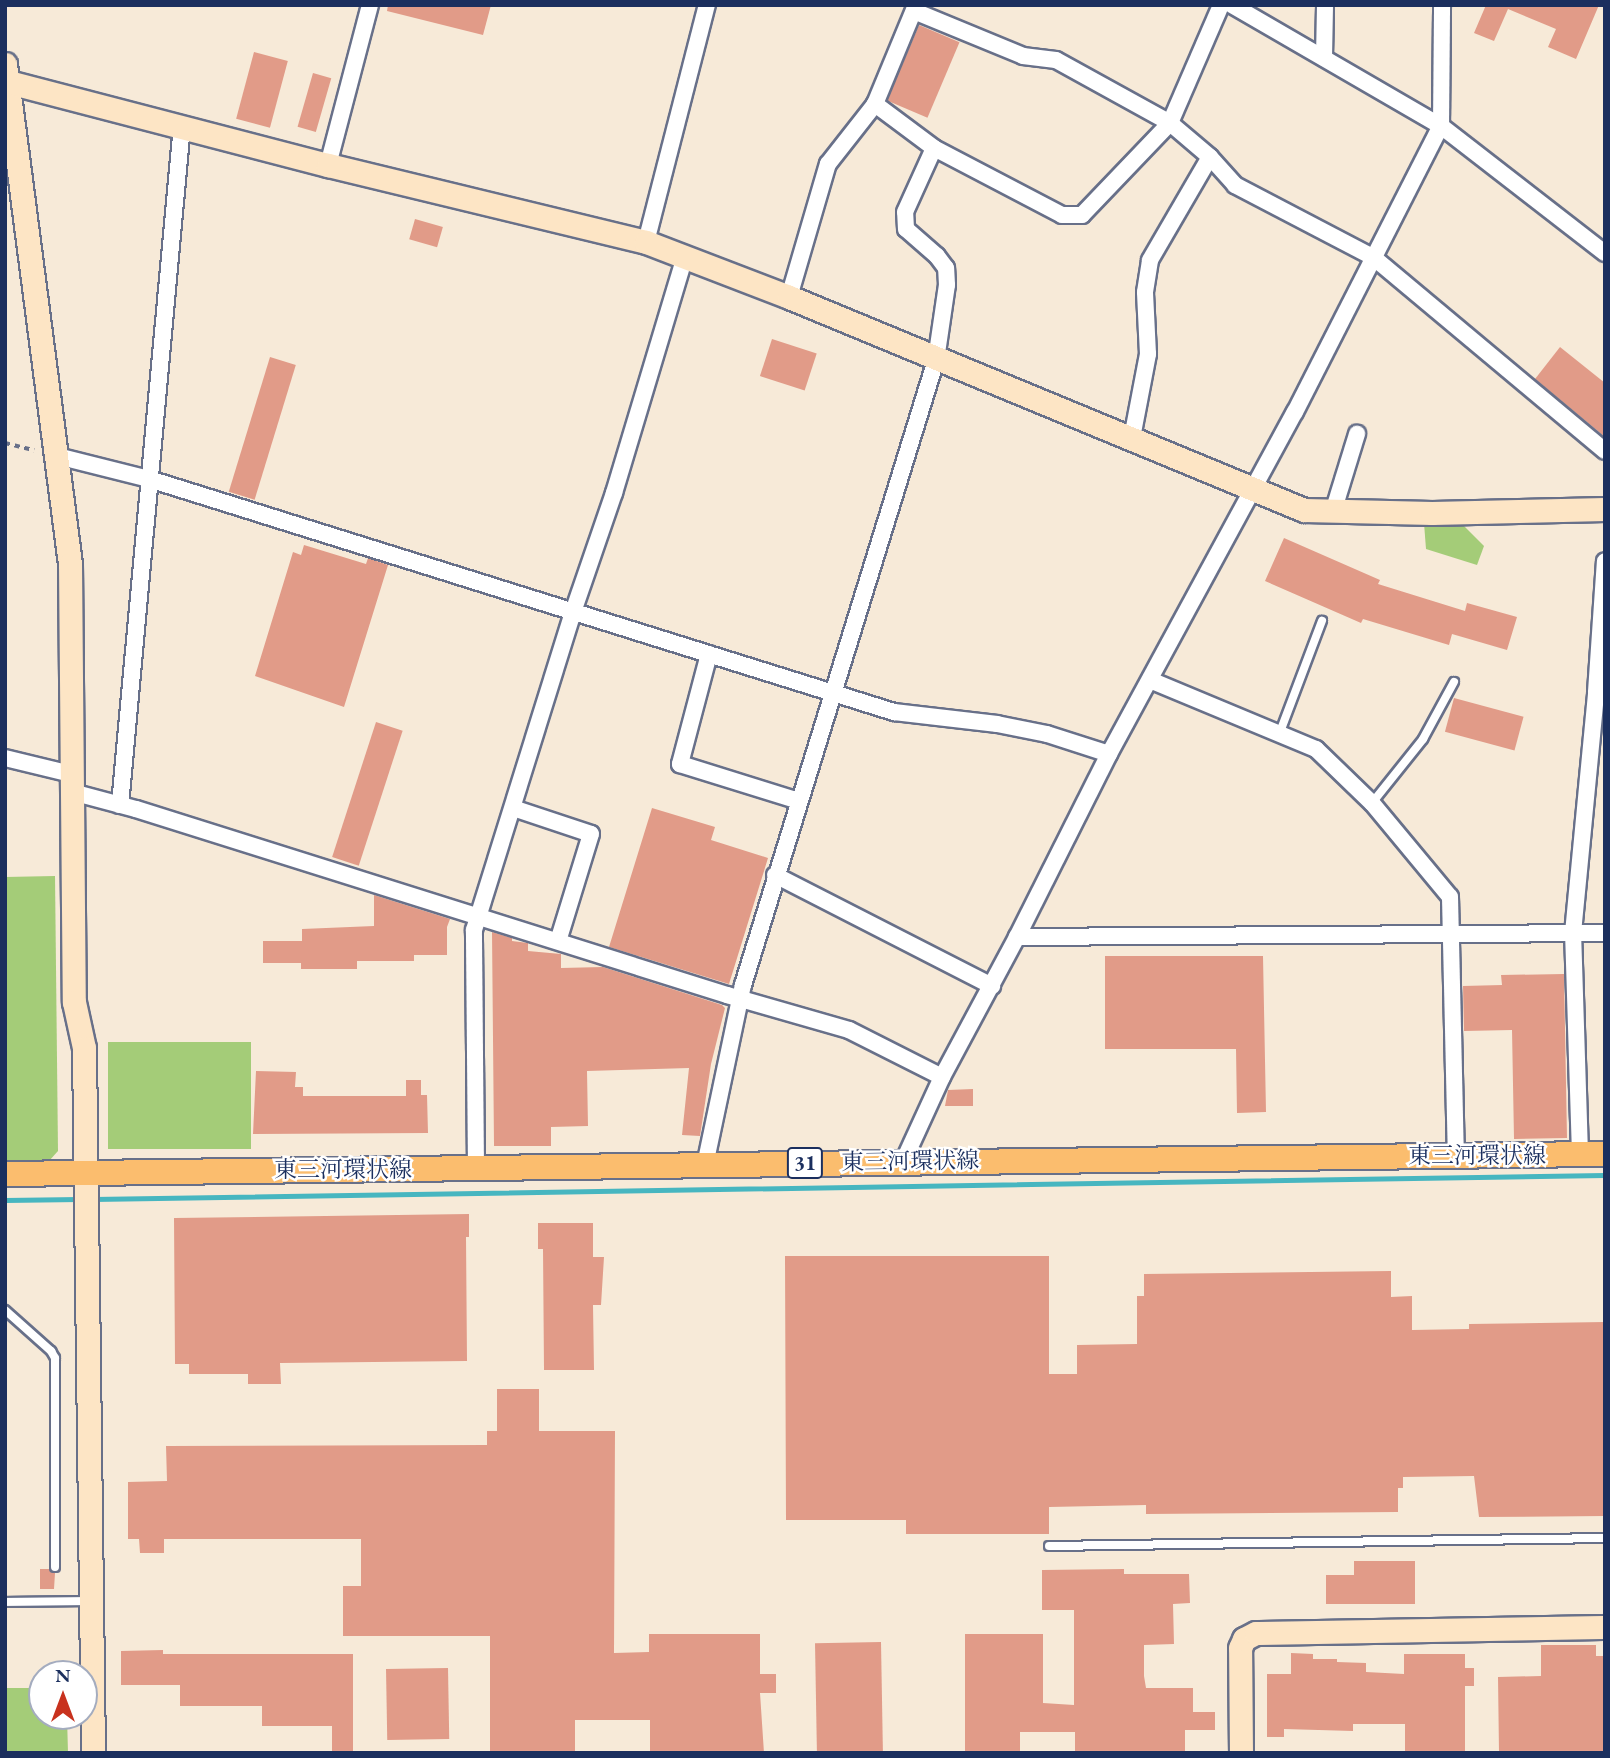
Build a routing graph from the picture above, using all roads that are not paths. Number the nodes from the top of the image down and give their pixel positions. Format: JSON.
{"nodes":[{"id":1,"x":370,"y":5,"type":"edge"},
{"id":2,"x":707,"y":5,"type":"edge"},
{"id":3,"x":1221,"y":5,"type":"edge"},
{"id":4,"x":1232,"y":5,"type":"edge"},
{"id":5,"x":1325,"y":5,"type":"edge"},
{"id":6,"x":1442,"y":5,"type":"edge"},
{"id":7,"x":915,"y":8,"type":"edge"},
{"id":8,"x":1324,"y":58,"type":"junction"},
{"id":9,"x":6,"y":75,"type":"edge"},
{"id":10,"x":875,"y":104,"type":"junction"},
{"id":11,"x":1170,"y":123,"type":"junction"},
{"id":12,"x":182,"y":125,"type":"junction"},
{"id":13,"x":1441,"y":125,"type":"junction"},
{"id":14,"x":934,"y":148,"type":"junction"},
{"id":15,"x":1210,"y":158,"type":"junction"},
{"id":16,"x":328,"y":165,"type":"junction"},
{"id":17,"x":646,"y":242,"type":"junction"},
{"id":18,"x":1605,"y":253,"type":"edge"},
{"id":19,"x":685,"y":256,"type":"junction"},
{"id":20,"x":1373,"y":257,"type":"junction"},
{"id":21,"x":789,"y":298,"type":"junction"},
{"id":22,"x":936,"y":360,"type":"junction"},
{"id":23,"x":1357,"y":434,"type":"dead end"},
{"id":24,"x":1132,"y":438,"type":"junction"},
{"id":25,"x":1605,"y":451,"type":"edge"},
{"id":26,"x":57,"y":456,"type":"junction"},
{"id":27,"x":149,"y":478,"type":"junction"},
{"id":28,"x":1251,"y":489,"type":"junction"},
{"id":29,"x":1605,"y":509,"type":"edge"},
{"id":30,"x":1333,"y":512,"type":"junction"},
{"id":31,"x":1605,"y":561,"type":"edge"},
{"id":32,"x":573,"y":612,"type":"junction"},
{"id":33,"x":1322,"y":621,"type":"dead end"},
{"id":34,"x":709,"y":654,"type":"junction"},
{"id":35,"x":1150,"y":680,"type":"junction"},
{"id":36,"x":1454,"y":682,"type":"dead end"},
{"id":37,"x":834,"y":695,"type":"junction"},
{"id":38,"x":1280,"y":732,"type":"junction"},
{"id":39,"x":1109,"y":754,"type":"junction"},
{"id":40,"x":5,"y":758,"type":"edge"},
{"id":41,"x":71,"y":783,"type":"junction"},
{"id":42,"x":799,"y":801,"type":"junction"},
{"id":43,"x":1372,"y":803,"type":"junction"},
{"id":44,"x":120,"y":805,"type":"junction"},
{"id":45,"x":513,"y":808,"type":"junction"},
{"id":46,"x":775,"y":875,"type":"junction"},
{"id":47,"x":479,"y":917,"type":"junction"},
{"id":48,"x":1573,"y":933,"type":"junction"},
{"id":49,"x":1605,"y":933,"type":"edge"},
{"id":50,"x":1450,"y":936,"type":"junction"},
{"id":51,"x":1017,"y":937,"type":"junction"},
{"id":52,"x":558,"y":941,"type":"junction"},
{"id":53,"x":992,"y":986,"type":"junction"},
{"id":54,"x":740,"y":998,"type":"junction"},
{"id":55,"x":942,"y":1077,"type":"junction"},
{"id":56,"x":1456,"y":1154,"type":"junction"},
{"id":57,"x":1580,"y":1154,"type":"junction"},
{"id":58,"x":1605,"y":1154,"type":"edge"},
{"id":59,"x":904,"y":1160,"type":"junction"},
{"id":60,"x":705,"y":1165,"type":"junction"},
{"id":61,"x":476,"y":1168,"type":"junction"},
{"id":62,"x":85,"y":1172,"type":"junction"},
{"id":63,"x":5,"y":1174,"type":"edge"},
{"id":64,"x":5,"y":1310,"type":"edge"},
{"id":65,"x":1605,"y":1538,"type":"edge"},
{"id":66,"x":1049,"y":1546,"type":"dead end"},
{"id":67,"x":55,"y":1567,"type":"dead end"},
{"id":68,"x":91,"y":1601,"type":"junction"},
{"id":69,"x":5,"y":1602,"type":"edge"},
{"id":70,"x":1605,"y":1628,"type":"edge"},
{"id":71,"x":93,"y":1753,"type":"edge"},
{"id":72,"x":1241,"y":1753,"type":"edge"}],
"edges":[{"from":1,"to":16,"type":"street"},
{"from":2,"to":17,"type":"street"},
{"from":3,"to":11,"type":"street"},
{"from":4,"to":8,"type":"street"},
{"from":5,"to":8,"type":"street"},
{"from":6,"to":13,"type":"street"},
{"from":7,"to":10,"type":"street"},
{"from":7,"to":11,"type":"street"},
{"from":8,"to":13,"type":"street"},
{"from":9,"to":12,"type":"street"},
{"from":9,"to":26,"type":"street"},
{"from":10,"to":14,"type":"street"},
{"from":10,"to":21,"type":"street"},
{"from":11,"to":14,"type":"street"},
{"from":11,"to":15,"type":"street"},
{"from":12,"to":16,"type":"street"},
{"from":12,"to":27,"type":"street"},
{"from":13,"to":18,"type":"street"},
{"from":13,"to":20,"type":"street"},
{"from":14,"to":22,"type":"street"},
{"from":15,"to":20,"type":"street"},
{"from":15,"to":24,"type":"street"},
{"from":16,"to":17,"type":"street"},
{"from":17,"to":19,"type":"street"},
{"from":19,"to":21,"type":"street"},
{"from":19,"to":32,"type":"street"},
{"from":20,"to":25,"type":"street"},
{"from":20,"to":28,"type":"street"},
{"from":21,"to":22,"type":"street"},
{"from":22,"to":24,"type":"street"},
{"from":22,"to":37,"type":"street"},
{"from":23,"to":30,"type":"street"},
{"from":24,"to":28,"type":"street"},
{"from":26,"to":27,"type":"street"},
{"from":26,"to":41,"type":"street"},
{"from":27,"to":32,"type":"street"},
{"from":27,"to":44,"type":"street"},
{"from":28,"to":30,"type":"street"},
{"from":28,"to":35,"type":"street"},
{"from":29,"to":30,"type":"street"},
{"from":31,"to":48,"type":"street"},
{"from":32,"to":34,"type":"street"},
{"from":32,"to":45,"type":"street"},
{"from":33,"to":38,"type":"lane"},
{"from":34,"to":37,"type":"street"},
{"from":34,"to":42,"type":"street"},
{"from":35,"to":38,"type":"street"},
{"from":35,"to":39,"type":"street"},
{"from":36,"to":43,"type":"lane"},
{"from":37,"to":39,"type":"street"},
{"from":37,"to":42,"type":"street"},
{"from":38,"to":43,"type":"street"},
{"from":39,"to":51,"type":"street"},
{"from":40,"to":41,"type":"street"},
{"from":41,"to":44,"type":"street"},
{"from":41,"to":62,"type":"street"},
{"from":42,"to":46,"type":"street"},
{"from":43,"to":50,"type":"street"},
{"from":44,"to":47,"type":"street"},
{"from":45,"to":47,"type":"street"},
{"from":45,"to":52,"type":"street"},
{"from":46,"to":53,"type":"street"},
{"from":46,"to":54,"type":"street"},
{"from":47,"to":52,"type":"street"},
{"from":47,"to":61,"type":"street"},
{"from":48,"to":49,"type":"street"},
{"from":48,"to":50,"type":"street"},
{"from":48,"to":57,"type":"street"},
{"from":50,"to":51,"type":"street"},
{"from":50,"to":56,"type":"street"},
{"from":51,"to":53,"type":"street"},
{"from":52,"to":54,"type":"street"},
{"from":53,"to":55,"type":"street"},
{"from":54,"to":55,"type":"street"},
{"from":54,"to":60,"type":"street"},
{"from":55,"to":59,"type":"street"},
{"from":56,"to":57,"type":"main road","name":"東三河環状線","number":"31"},
{"from":56,"to":59,"type":"main road","name":"東三河環状線","number":"31"},
{"from":57,"to":58,"type":"main road","name":"東三河環状線","number":"31"},
{"from":59,"to":60,"type":"main road","name":"東三河環状線","number":"31"},
{"from":60,"to":61,"type":"main road","name":"東三河環状線","number":"31"},
{"from":61,"to":62,"type":"main road","name":"東三河環状線","number":"31"},
{"from":62,"to":63,"type":"main road","name":"東三河環状線","number":"31"},
{"from":62,"to":68,"type":"street"},
{"from":64,"to":67,"type":"lane"},
{"from":65,"to":66,"type":"lane"},
{"from":68,"to":69,"type":"lane"},
{"from":68,"to":71,"type":"street"},
{"from":70,"to":72,"type":"street"}]}
